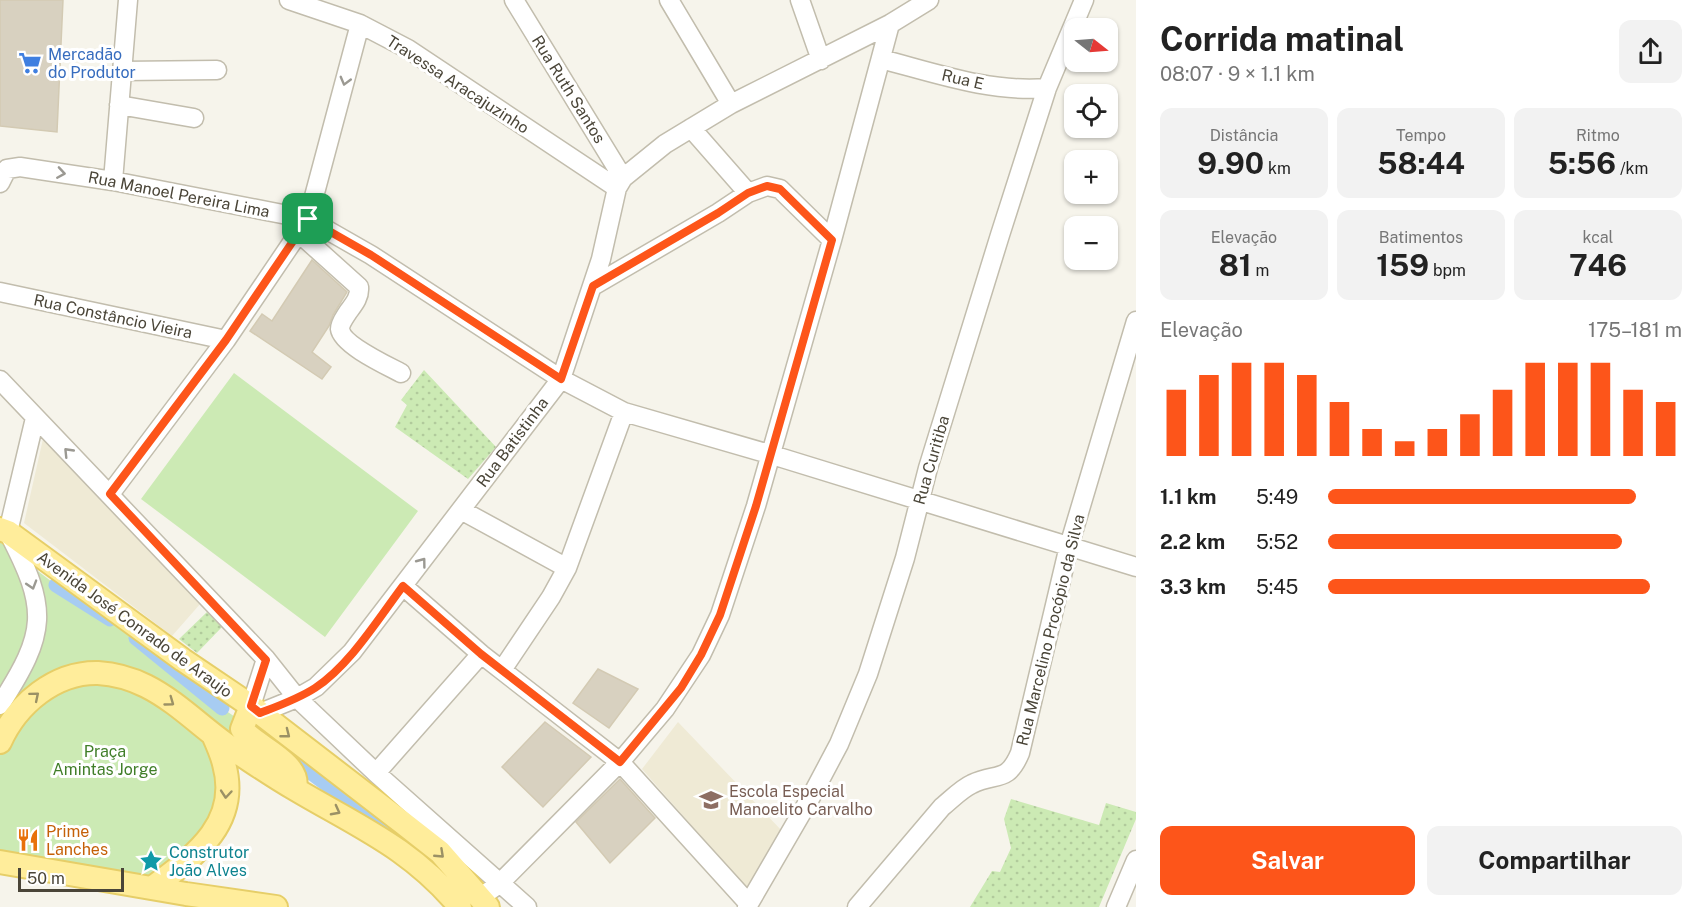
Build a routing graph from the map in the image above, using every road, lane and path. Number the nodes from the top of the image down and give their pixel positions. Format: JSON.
{"nodes":[{"id":1,"x":128,"y":0,"type":"edge"},
{"id":2,"x":290,"y":0,"type":"edge"},
{"id":3,"x":514,"y":0,"type":"edge"},
{"id":4,"x":669,"y":0,"type":"edge"},
{"id":5,"x":800,"y":0,"type":"edge"},
{"id":6,"x":929,"y":0,"type":"edge"},
{"id":7,"x":1084,"y":0,"type":"edge"},
{"id":8,"x":360,"y":24,"type":"junction"},
{"id":9,"x":890,"y":24,"type":"junction"},
{"id":10,"x":881,"y":59,"type":"junction"},
{"id":11,"x":821,"y":60,"type":"junction"},
{"id":12,"x":122,"y":70,"type":"junction"},
{"id":13,"x":217,"y":70,"type":"dead end"},
{"id":14,"x":1047,"y":88,"type":"junction"},
{"id":15,"x":731,"y":104,"type":"junction"},
{"id":16,"x":119,"y":105,"type":"junction"},
{"id":17,"x":194,"y":118,"type":"dead end"},
{"id":18,"x":691,"y":128,"type":"junction"},
{"id":19,"x":2,"y":178,"type":"edge"},
{"id":20,"x":113,"y":181,"type":"junction"},
{"id":21,"x":620,"y":183,"type":"junction"},
{"id":22,"x":748,"y":193,"type":"junction"},
{"id":23,"x":304,"y":226,"type":"junction"},
{"id":24,"x":832,"y":240,"type":"junction"},
{"id":25,"x":593,"y":286,"type":"junction"},
{"id":26,"x":0,"y":292,"type":"edge"},
{"id":27,"x":1136,"y":321,"type":"edge"},
{"id":28,"x":226,"y":340,"type":"junction"},
{"id":29,"x":400,"y":373,"type":"dead end"},
{"id":30,"x":561,"y":379,"type":"junction"},
{"id":31,"x":0,"y":380,"type":"edge"},
{"id":32,"x":624,"y":412,"type":"junction"},
{"id":33,"x":35,"y":418,"type":"junction"},
{"id":34,"x":770,"y":454,"type":"junction"},
{"id":35,"x":110,"y":494,"type":"junction"},
{"id":36,"x":919,"y":500,"type":"junction"},
{"id":37,"x":461,"y":510,"type":"junction"},
{"id":38,"x":4,"y":530,"type":"edge"},
{"id":39,"x":1069,"y":546,"type":"junction"},
{"id":40,"x":1136,"y":567,"type":"edge"},
{"id":41,"x":567,"y":568,"type":"junction"},
{"id":42,"x":403,"y":586,"type":"junction"},
{"id":43,"x":481,"y":654,"type":"junction"},
{"id":44,"x":266,"y":660,"type":"junction"},
{"id":45,"x":502,"y":670,"type":"junction"},
{"id":46,"x":297,"y":698,"type":"junction"},
{"id":47,"x":0,"y":705,"type":"edge"},
{"id":48,"x":255,"y":710,"type":"junction"},
{"id":49,"x":214,"y":737,"type":"junction"},
{"id":50,"x":0,"y":742,"type":"edge"},
{"id":51,"x":620,"y":762,"type":"junction"},
{"id":52,"x":376,"y":773,"type":"junction"},
{"id":53,"x":295,"y":789,"type":"junction"},
{"id":54,"x":1136,"y":860,"type":"edge"},
{"id":55,"x":0,"y":862,"type":"edge"},
{"id":56,"x":152,"y":888,"type":"junction"},
{"id":57,"x":490,"y":896,"type":"edge"},
{"id":58,"x":185,"y":900,"type":"edge"},
{"id":59,"x":249,"y":905,"type":"edge"},
{"id":60,"x":748,"y":906,"type":"edge"},
{"id":61,"x":276,"y":907,"type":"edge"},
{"id":62,"x":460,"y":907,"type":"edge"},
{"id":63,"x":527,"y":907,"type":"edge"},
{"id":64,"x":857,"y":907,"type":"edge"},
{"id":65,"x":1116,"y":907,"type":"edge"}],
"edges":[{"from":1,"to":12,"type":"street"},
{"from":2,"to":8,"type":"street","name":"Travessa Aracajuzinho"},
{"from":3,"to":21,"type":"street","name":"Rua Ruth Santos"},
{"from":4,"to":15,"type":"street"},
{"from":5,"to":11,"type":"street"},
{"from":6,"to":9,"type":"street"},
{"from":7,"to":14,"type":"street","name":"Rua Curitiba"},
{"from":8,"to":21,"type":"street","name":"Travessa Aracajuzinho"},
{"from":8,"to":23,"type":"street","one_way":true},
{"from":9,"to":10,"type":"street"},
{"from":9,"to":11,"type":"street"},
{"from":10,"to":14,"type":"street","name":"Rua E"},
{"from":10,"to":24,"type":"street"},
{"from":11,"to":15,"type":"street"},
{"from":12,"to":13,"type":"street"},
{"from":12,"to":16,"type":"street"},
{"from":14,"to":36,"type":"street","name":"Rua Curitiba"},
{"from":15,"to":18,"type":"street"},
{"from":16,"to":17,"type":"street"},
{"from":16,"to":20,"type":"street"},
{"from":18,"to":21,"type":"street"},
{"from":18,"to":22,"type":"street"},
{"from":19,"to":20,"type":"street","name":"Rua Manoel Pereira Lima","one_way":true},
{"from":20,"to":23,"type":"street","name":"Rua Manoel Pereira Lima"},
{"from":21,"to":25,"type":"street","name":"Rua Batistinha"},
{"from":22,"to":24,"type":"street"},
{"from":22,"to":25,"type":"street"},
{"from":23,"to":28,"type":"street"},
{"from":23,"to":29,"type":"street"},
{"from":23,"to":30,"type":"street","name":"Rua Manoel Pereira Lima"},
{"from":24,"to":34,"type":"street"},
{"from":25,"to":30,"type":"street","name":"Rua Batistinha"},
{"from":26,"to":28,"type":"street","name":"Rua Constâncio Vieira"},
{"from":27,"to":39,"type":"street","name":"Rua Marcelino Procópio da Silva"},
{"from":28,"to":35,"type":"street"},
{"from":30,"to":32,"type":"street","name":"Rua Manoel Pereira Lima"},
{"from":30,"to":37,"type":"street","name":"Rua Batistinha"},
{"from":31,"to":33,"type":"street"},
{"from":32,"to":34,"type":"street","name":"Rua Manoel Pereira Lima"},
{"from":32,"to":41,"type":"street"},
{"from":35,"to":33,"type":"street","one_way":true},
{"from":33,"to":38,"type":"street"},
{"from":34,"to":36,"type":"street","name":"Rua Manoel Pereira Lima"},
{"from":34,"to":51,"type":"street"},
{"from":35,"to":44,"type":"street"},
{"from":36,"to":39,"type":"street","name":"Rua Manoel Pereira Lima"},
{"from":36,"to":60,"type":"street","name":"Rua Curitiba"},
{"from":37,"to":41,"type":"street"},
{"from":42,"to":37,"type":"street","name":"Rua Batistinha","one_way":true},
{"from":38,"to":47,"type":"street","one_way":true},
{"from":38,"to":48,"type":"main road","name":"Avenida José Conrado de Araujo"},
{"from":39,"to":40,"type":"street","name":"Rua Manoel Pereira Lima"},
{"from":39,"to":64,"type":"street","name":"Rua Marcelino Procópio da Silva"},
{"from":41,"to":45,"type":"street"},
{"from":42,"to":43,"type":"street"},
{"from":42,"to":46,"type":"street","name":"Rua Batistinha"},
{"from":43,"to":45,"type":"street"},
{"from":43,"to":52,"type":"street"},
{"from":44,"to":46,"type":"street"},
{"from":44,"to":48,"type":"street"},
{"from":45,"to":51,"type":"street"},
{"from":46,"to":48,"type":"street","name":"Rua Batistinha"},
{"from":46,"to":52,"type":"street"},
{"from":48,"to":53,"type":"main road"},
{"from":48,"to":57,"type":"main road","name":"Avenida José Conrado de Araujo","one_way":true},
{"from":50,"to":49,"type":"main road","one_way":true},
{"from":49,"to":53,"type":"main road"},
{"from":49,"to":56,"type":"main road","one_way":true},
{"from":51,"to":57,"type":"street"},
{"from":51,"to":60,"type":"street"},
{"from":52,"to":57,"type":"street"},
{"from":53,"to":62,"type":"main road","one_way":true},
{"from":54,"to":65,"type":"street"},
{"from":55,"to":56,"type":"main road"},
{"from":56,"to":58,"type":"main road"},
{"from":57,"to":63,"type":"street"},
{"from":58,"to":59,"type":"main road"},
{"from":59,"to":61,"type":"main road"}]}
